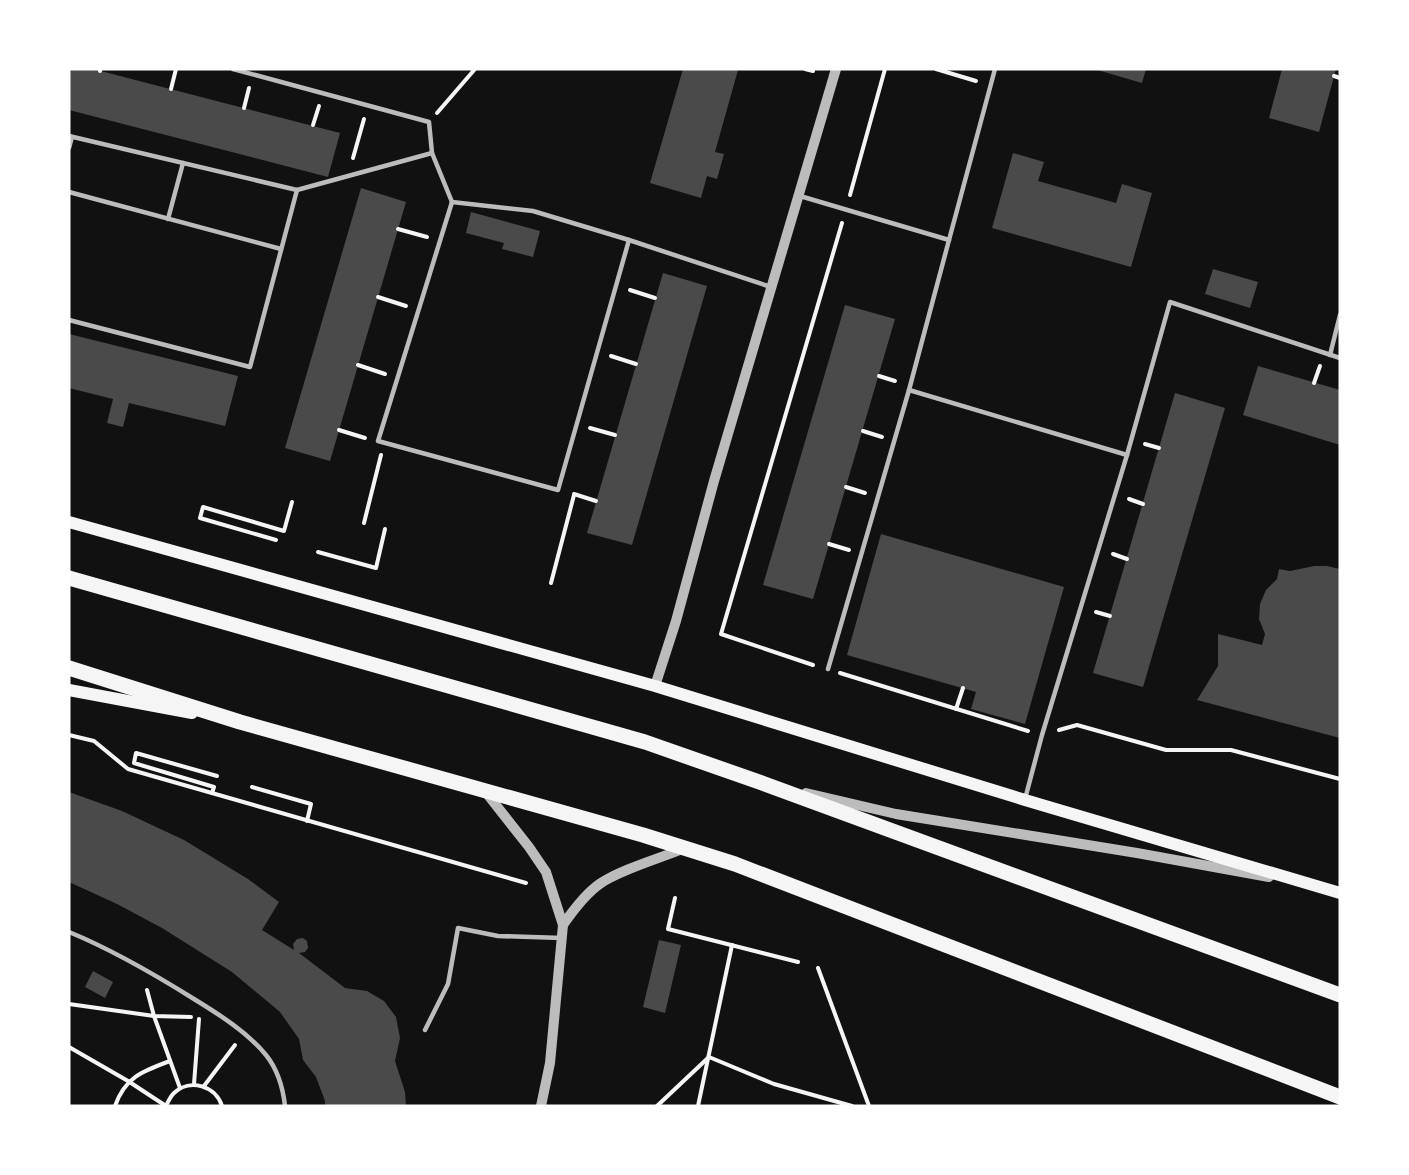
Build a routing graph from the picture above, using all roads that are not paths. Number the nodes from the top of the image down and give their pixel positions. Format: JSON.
{"nodes":[{"id":1,"x":233,"y":69,"type":"edge"},
{"id":2,"x":836,"y":69,"type":"edge"},
{"id":3,"x":995,"y":69,"type":"edge"},
{"id":4,"x":71,"y":136,"type":"edge"},
{"id":5,"x":69,"y":148,"type":"edge"},
{"id":6,"x":432,"y":153,"type":"junction"},
{"id":7,"x":183,"y":163,"type":"junction"},
{"id":8,"x":297,"y":190,"type":"junction"},
{"id":9,"x":69,"y":192,"type":"edge"},
{"id":10,"x":800,"y":196,"type":"junction"},
{"id":11,"x":452,"y":202,"type":"junction"},
{"id":12,"x":168,"y":219,"type":"junction"},
{"id":13,"x":629,"y":240,"type":"junction"},
{"id":14,"x":949,"y":240,"type":"junction"},
{"id":15,"x":281,"y":249,"type":"junction"},
{"id":16,"x":772,"y":287,"type":"junction"},
{"id":17,"x":1340,"y":315,"type":"edge"},
{"id":18,"x":69,"y":320,"type":"edge"},
{"id":19,"x":1330,"y":355,"type":"junction"},
{"id":20,"x":1340,"y":358,"type":"edge"},
{"id":21,"x":909,"y":390,"type":"junction"},
{"id":22,"x":1127,"y":455,"type":"junction"},
{"id":23,"x":69,"y":522,"type":"edge"},
{"id":24,"x":69,"y":578,"type":"edge"},
{"id":25,"x":69,"y":668,"type":"edge"},
{"id":26,"x":828,"y":669,"type":"road end"},
{"id":27,"x":655,"y":686,"type":"junction"},
{"id":28,"x":69,"y":690,"type":"edge"},
{"id":29,"x":240,"y":722,"type":"junction"},
{"id":30,"x":762,"y":783,"type":"junction"},
{"id":31,"x":484,"y":790,"type":"junction"},
{"id":32,"x":1025,"y":800,"type":"junction"},
{"id":33,"x":685,"y":848,"type":"junction"},
{"id":34,"x":1307,"y":884,"type":"junction"},
{"id":35,"x":1340,"y":893,"type":"edge"},
{"id":36,"x":563,"y":925,"type":"junction"},
{"id":37,"x":69,"y":932,"type":"edge"},
{"id":38,"x":562,"y":938,"type":"junction"},
{"id":39,"x":1340,"y":995,"type":"edge"},
{"id":40,"x":425,"y":1030,"type":"dead end"},
{"id":41,"x":1340,"y":1097,"type":"edge"},
{"id":42,"x":285,"y":1106,"type":"edge"},
{"id":43,"x":541,"y":1106,"type":"edge"}],
"edges":[{"from":1,"to":6,"type":"lane"},
{"from":2,"to":10,"type":"street"},
{"from":3,"to":14,"type":"lane"},
{"from":4,"to":5,"type":"lane"},
{"from":4,"to":7,"type":"lane"},
{"from":6,"to":8,"type":"lane"},
{"from":6,"to":11,"type":"lane"},
{"from":7,"to":8,"type":"lane"},
{"from":7,"to":12,"type":"lane"},
{"from":8,"to":15,"type":"lane"},
{"from":9,"to":12,"type":"lane"},
{"from":10,"to":14,"type":"lane"},
{"from":10,"to":16,"type":"street"},
{"from":11,"to":13,"type":"lane"},
{"from":11,"to":13,"type":"lane"},
{"from":12,"to":15,"type":"lane"},
{"from":13,"to":16,"type":"lane"},
{"from":14,"to":21,"type":"lane"},
{"from":15,"to":18,"type":"lane"},
{"from":16,"to":27,"type":"street"},
{"from":17,"to":19,"type":"lane"},
{"from":19,"to":20,"type":"lane"},
{"from":19,"to":22,"type":"lane"},
{"from":21,"to":22,"type":"lane"},
{"from":21,"to":26,"type":"lane"},
{"from":22,"to":32,"type":"lane"},
{"from":23,"to":27,"type":"main road"},
{"from":24,"to":30,"type":"main road"},
{"from":25,"to":29,"type":"main road"},
{"from":27,"to":32,"type":"main road"},
{"from":28,"to":29,"type":"main road"},
{"from":29,"to":31,"type":"main road"},
{"from":30,"to":34,"type":"street"},
{"from":30,"to":39,"type":"main road"},
{"from":31,"to":33,"type":"main road"},
{"from":31,"to":36,"type":"street"},
{"from":32,"to":34,"type":"main road"},
{"from":33,"to":36,"type":"street"},
{"from":33,"to":41,"type":"main road"},
{"from":34,"to":35,"type":"main road"},
{"from":36,"to":38,"type":"street"},
{"from":37,"to":42,"type":"lane"},
{"from":38,"to":40,"type":"lane"},
{"from":38,"to":43,"type":"street"}]}
